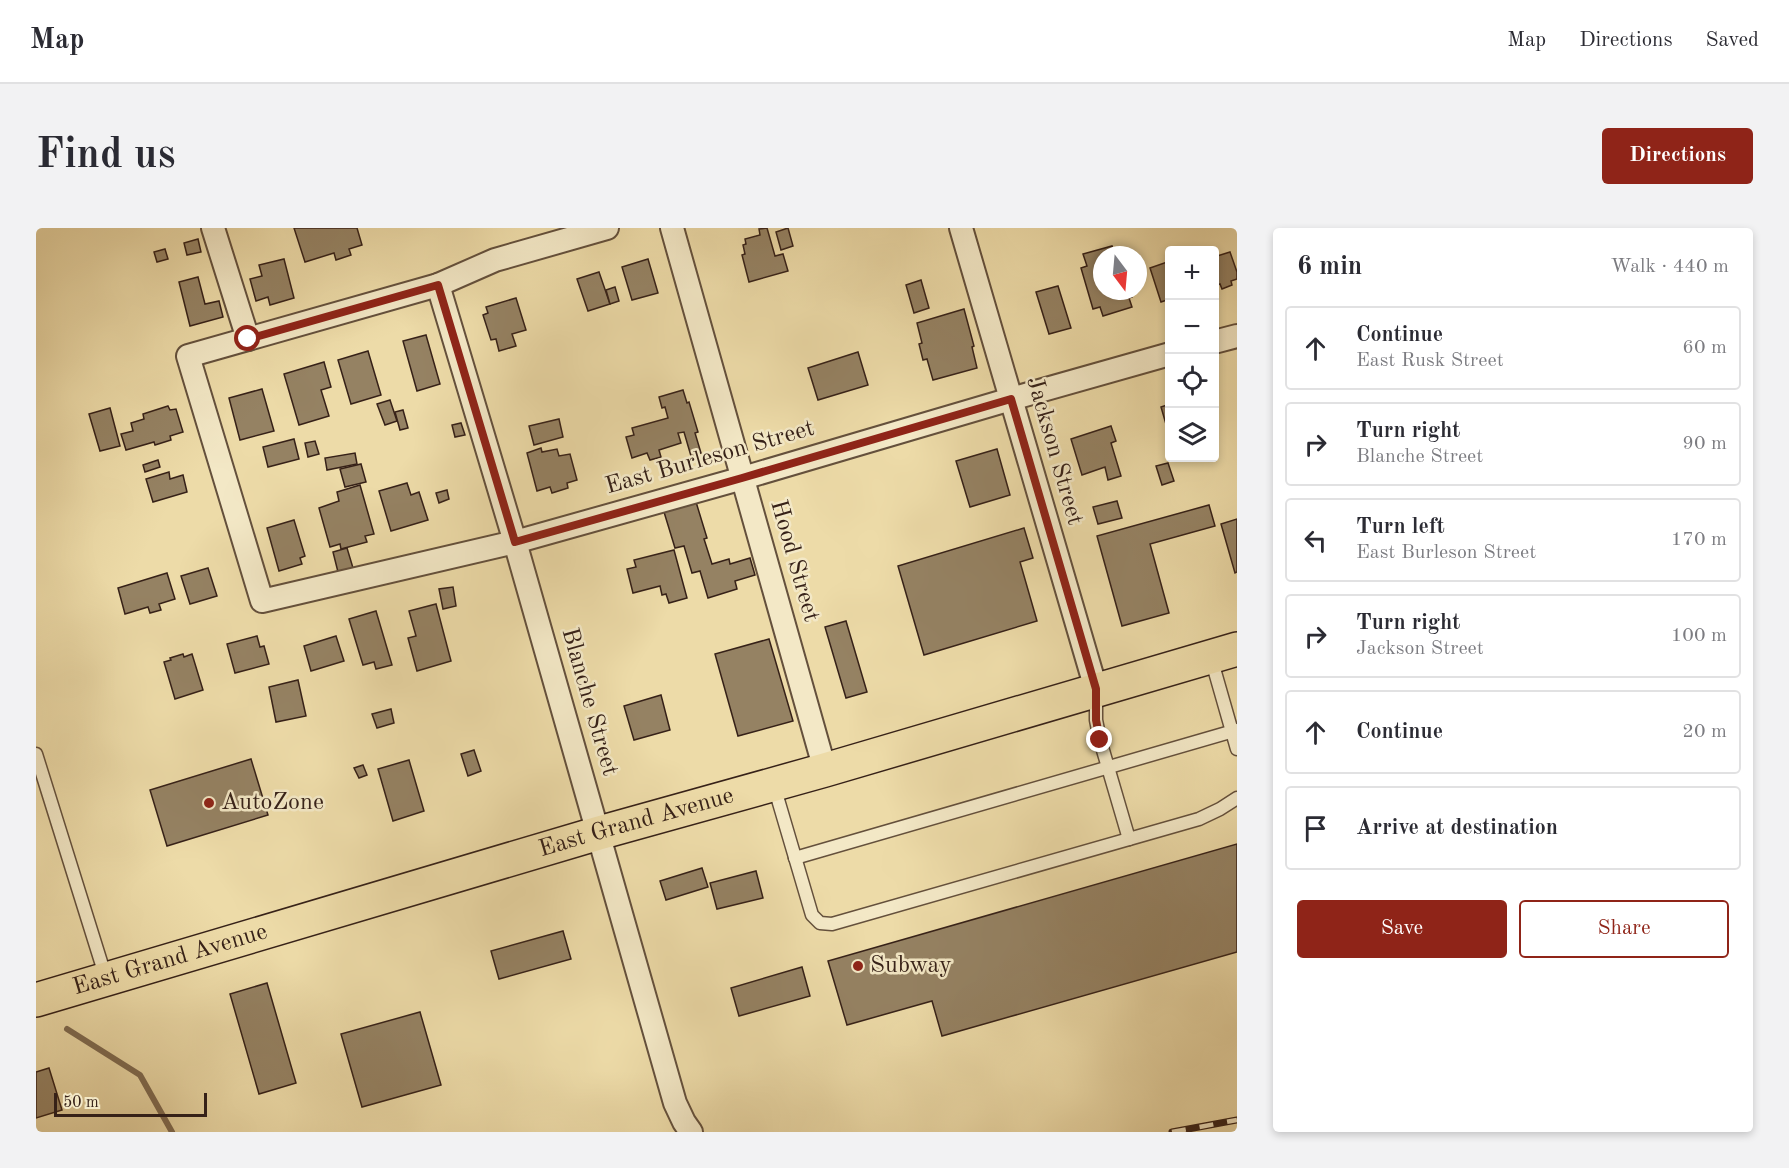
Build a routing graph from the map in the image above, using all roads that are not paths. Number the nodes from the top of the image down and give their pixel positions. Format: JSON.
{"nodes":[{"id":1,"x":213,"y":228,"type":"edge"},
{"id":2,"x":608,"y":228,"type":"edge"},
{"id":3,"x":672,"y":228,"type":"edge"},
{"id":4,"x":961,"y":228,"type":"edge"},
{"id":5,"x":438,"y":285,"type":"junction"},
{"id":6,"x":1237,"y":336,"type":"edge"},
{"id":7,"x":248,"y":339,"type":"junction"},
{"id":8,"x":1219,"y":341,"type":"edge"},
{"id":9,"x":1165,"y":355,"type":"edge"},
{"id":10,"x":1011,"y":399,"type":"junction"},
{"id":11,"x":742,"y":478,"type":"junction"},
{"id":12,"x":515,"y":542,"type":"junction"},
{"id":13,"x":1224,"y":653,"type":"edge"},
{"id":14,"x":1096,"y":689,"type":"junction"},
{"id":15,"x":1235,"y":731,"type":"edge"},
{"id":16,"x":1237,"y":749,"type":"edge"},
{"id":17,"x":36,"y":754,"type":"edge"},
{"id":18,"x":1108,"y":767,"type":"junction"},
{"id":19,"x":825,"y":770,"type":"junction"},
{"id":20,"x":774,"y":784,"type":"junction"},
{"id":21,"x":1237,"y":798,"type":"edge"},
{"id":22,"x":599,"y":833,"type":"junction"},
{"id":23,"x":1130,"y":838,"type":"junction"},
{"id":24,"x":795,"y":858,"type":"junction"},
{"id":25,"x":106,"y":980,"type":"junction"},
{"id":26,"x":36,"y":1000,"type":"edge"},
{"id":27,"x":691,"y":1132,"type":"edge"}],
"edges":[{"from":1,"to":7,"type":"street"},
{"from":2,"to":5,"type":"street"},
{"from":3,"to":11,"type":"street","name":"Hood Street"},
{"from":4,"to":10,"type":"street","name":"Jackson Street"},
{"from":5,"to":7,"type":"street"},
{"from":5,"to":12,"type":"street","name":"Blanche Street"},
{"from":6,"to":8,"type":"street"},
{"from":7,"to":12,"type":"street","name":"East Burleson Street"},
{"from":9,"to":10,"type":"street","name":"East Burleson Street"},
{"from":10,"to":11,"type":"street","name":"East Burleson Street"},
{"from":10,"to":14,"type":"street","name":"Jackson Street"},
{"from":11,"to":12,"type":"street","name":"East Burleson Street"},
{"from":11,"to":19,"type":"street","name":"Hood Street"},
{"from":12,"to":22,"type":"street","name":"Blanche Street"},
{"from":13,"to":14,"type":"highway","name":"East Grand Avenue"},
{"from":13,"to":15,"type":"lane"},
{"from":14,"to":18,"type":"lane"},
{"from":14,"to":19,"type":"highway","name":"East Grand Avenue"},
{"from":15,"to":16,"type":"lane"},
{"from":15,"to":18,"type":"lane"},
{"from":17,"to":25,"type":"lane"},
{"from":18,"to":23,"type":"lane"},
{"from":18,"to":24,"type":"lane"},
{"from":19,"to":20,"type":"highway","name":"East Grand Avenue"},
{"from":20,"to":22,"type":"highway","name":"East Grand Avenue"},
{"from":20,"to":24,"type":"lane"},
{"from":21,"to":23,"type":"lane"},
{"from":22,"to":25,"type":"highway","name":"East Grand Avenue"},
{"from":22,"to":27,"type":"street","name":"Blanche Street"},
{"from":23,"to":24,"type":"lane"},
{"from":25,"to":26,"type":"highway","name":"East Grand Avenue"}]}
